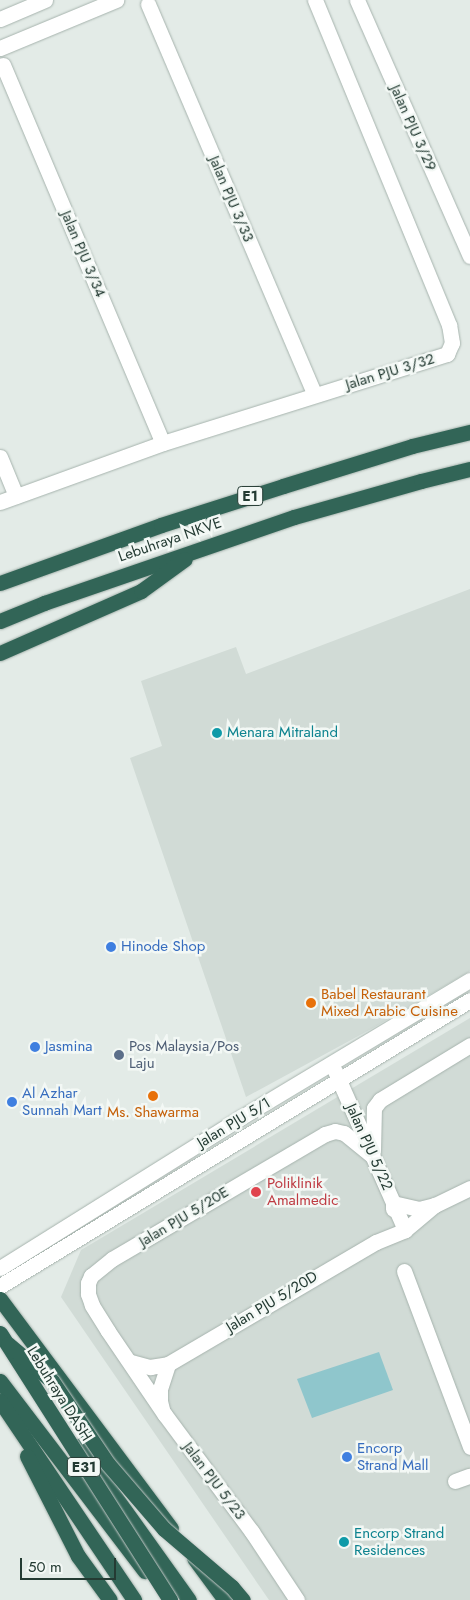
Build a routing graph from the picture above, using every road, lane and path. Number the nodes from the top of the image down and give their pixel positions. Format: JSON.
{"nodes":[{"id":1,"x":45,"y":0,"type":"edge"},
{"id":2,"x":116,"y":0,"type":"edge"},
{"id":3,"x":316,"y":0,"type":"edge"},
{"id":4,"x":357,"y":0,"type":"edge"},
{"id":5,"x":148,"y":4,"type":"dead end"},
{"id":6,"x":0,"y":19,"type":"edge"},
{"id":7,"x":0,"y":48,"type":"edge"},
{"id":8,"x":3,"y":65,"type":"dead end"},
{"id":9,"x":470,"y":256,"type":"edge"},
{"id":10,"x":314,"y":394,"type":"junction"},
{"id":11,"x":470,"y":432,"type":"edge"},
{"id":12,"x":163,"y":443,"type":"junction"},
{"id":13,"x":0,"y":457,"type":"edge"},
{"id":14,"x":470,"y":469,"type":"edge"},
{"id":15,"x":16,"y":496,"type":"junction"},
{"id":16,"x":0,"y":502,"type":"edge"},
{"id":17,"x":198,"y":549,"type":"junction"},
{"id":18,"x":0,"y":583,"type":"edge"},
{"id":19,"x":0,"y":621,"type":"edge"},
{"id":20,"x":0,"y":653,"type":"edge"},
{"id":21,"x":470,"y":980,"type":"edge"},
{"id":22,"x":470,"y":1000,"type":"edge"},
{"id":23,"x":470,"y":1045,"type":"edge"},
{"id":24,"x":332,"y":1064,"type":"junction"},
{"id":25,"x":339,"y":1080,"type":"junction"},
{"id":26,"x":372,"y":1156,"type":"junction"},
{"id":27,"x":470,"y":1188,"type":"edge"},
{"id":28,"x":393,"y":1203,"type":"junction"},
{"id":29,"x":435,"y":1205,"type":"junction"},
{"id":30,"x":405,"y":1230,"type":"junction"},
{"id":31,"x":376,"y":1242,"type":"junction"},
{"id":32,"x":0,"y":1268,"type":"edge"},
{"id":33,"x":404,"y":1271,"type":"dead end"},
{"id":34,"x":0,"y":1286,"type":"edge"},
{"id":35,"x":0,"y":1298,"type":"edge"},
{"id":36,"x":3,"y":1339,"type":"edge"},
{"id":37,"x":131,"y":1362,"type":"junction"},
{"id":38,"x":168,"y":1364,"type":"junction"},
{"id":39,"x":0,"y":1381,"type":"edge"},
{"id":40,"x":0,"y":1402,"type":"edge"},
{"id":41,"x":165,"y":1415,"type":"junction"},
{"id":42,"x":470,"y":1447,"type":"edge"},
{"id":43,"x":110,"y":1600,"type":"edge"},
{"id":44,"x":134,"y":1600,"type":"edge"},
{"id":45,"x":168,"y":1600,"type":"edge"},
{"id":46,"x":188,"y":1600,"type":"edge"},
{"id":47,"x":225,"y":1600,"type":"edge"},
{"id":48,"x":243,"y":1600,"type":"edge"},
{"id":49,"x":298,"y":1600,"type":"edge"}],
"edges":[{"from":1,"to":6,"type":"street"},
{"from":2,"to":7,"type":"street"},
{"from":3,"to":10,"type":"street","name":"Jalan PJU 3/32"},
{"from":4,"to":9,"type":"street","name":"Jalan PJU 3/29"},
{"from":5,"to":10,"type":"street","name":"Jalan PJU 3/33"},
{"from":8,"to":12,"type":"street","name":"Jalan PJU 3/34"},
{"from":10,"to":12,"type":"street","name":"Jalan PJU 3/32"},
{"from":11,"to":18,"type":"highway","name":"Lebuhraya NKVE","number":"E1"},
{"from":12,"to":15,"type":"street","name":"Jalan PJU 3/32"},
{"from":13,"to":15,"type":"street"},
{"from":14,"to":17,"type":"highway","name":"Lebuhraya NKVE","number":"E1"},
{"from":15,"to":16,"type":"street","name":"Jalan PJU 3/32"},
{"from":17,"to":19,"type":"highway","name":"Lebuhraya NKVE","number":"E1"},
{"from":17,"to":20,"type":"highway"},
{"from":21,"to":24,"type":"street","name":"Jalan PJU 5/1"},
{"from":22,"to":25,"type":"street","name":"Jalan PJU 5/1"},
{"from":23,"to":26,"type":"street"},
{"from":24,"to":25,"type":"street","name":"Jalan PJU 5/22"},
{"from":24,"to":32,"type":"street","name":"Jalan PJU 5/1"},
{"from":25,"to":26,"type":"street","name":"Jalan PJU 5/22"},
{"from":25,"to":34,"type":"street","name":"Jalan PJU 5/1"},
{"from":26,"to":28,"type":"street","name":"Jalan PJU 5/22"},
{"from":26,"to":37,"type":"street","name":"Jalan PJU 5/20E"},
{"from":27,"to":29,"type":"street","name":"Jalan PJU 5/20D"},
{"from":28,"to":29,"type":"street","name":"Jalan PJU 5/20D"},
{"from":28,"to":30,"type":"street","name":"Jalan PJU 5/22"},
{"from":28,"to":31,"type":"street","name":"Jalan PJU 5/20D"},
{"from":29,"to":30,"type":"street","name":"Jalan PJU 5/20D"},
{"from":30,"to":31,"type":"street","name":"Jalan PJU 5/20D"},
{"from":31,"to":38,"type":"street","name":"Jalan PJU 5/20D"},
{"from":33,"to":42,"type":"street"},
{"from":35,"to":47,"type":"highway"},
{"from":36,"to":45,"type":"highway","name":"Lebuhraya DASH","number":"E31","bridge":true},
{"from":36,"to":46,"type":"highway"},
{"from":36,"to":48,"type":"highway","bridge":true},
{"from":37,"to":38,"type":"street","name":"Jalan PJU 5/20D"},
{"from":37,"to":41,"type":"street","name":"Jalan PJU 5/23"},
{"from":38,"to":41,"type":"street"},
{"from":39,"to":45,"type":"highway"},
{"from":40,"to":43,"type":"highway"},
{"from":40,"to":44,"type":"highway","number":"E31"},
{"from":41,"to":49,"type":"street","name":"Jalan PJU 5/23"}]}
